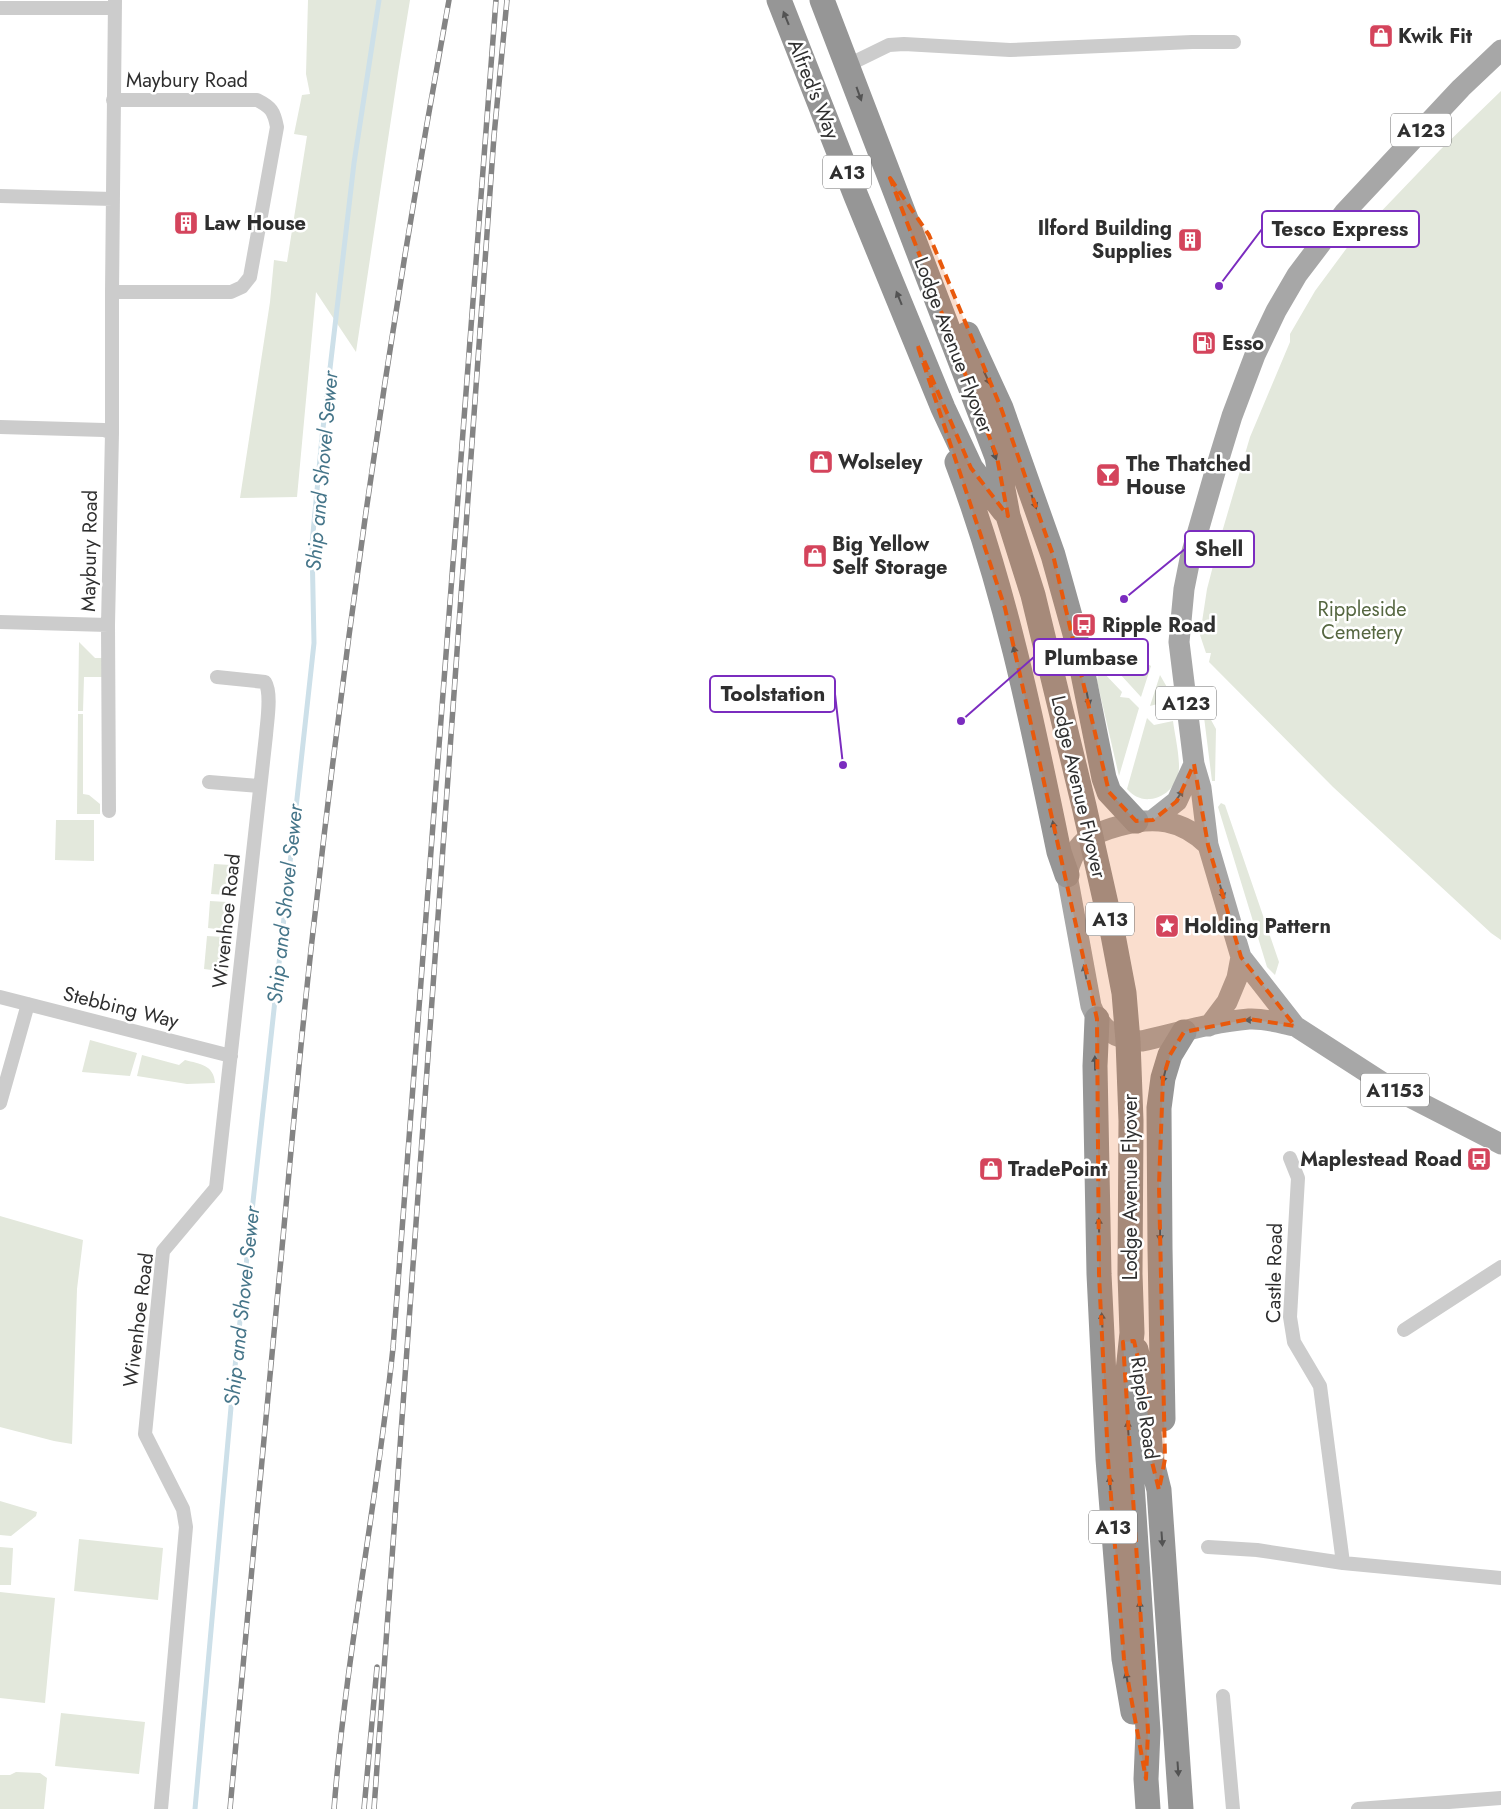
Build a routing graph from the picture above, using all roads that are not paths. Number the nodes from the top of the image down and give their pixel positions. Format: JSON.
{"nodes":[{"id":1,"x":779,"y":0,"type":"edge"},
{"id":2,"x":822,"y":0,"type":"edge"},
{"id":3,"x":115,"y":4,"type":"edge"},
{"id":4,"x":0,"y":8,"type":"edge"},
{"id":5,"x":1234,"y":42,"type":"dead end"},
{"id":6,"x":1501,"y":50,"type":"edge"},
{"id":7,"x":848,"y":65,"type":"junction"},
{"id":8,"x":113,"y":100,"type":"junction"},
{"id":9,"x":890,"y":178,"type":"junction"},
{"id":10,"x":0,"y":196,"type":"edge"},
{"id":11,"x":113,"y":199,"type":"junction"},
{"id":12,"x":112,"y":292,"type":"junction"},
{"id":13,"x":917,"y":344,"type":"junction"},
{"id":14,"x":0,"y":427,"type":"edge"},
{"id":15,"x":112,"y":434,"type":"junction"},
{"id":16,"x":1008,"y":516,"type":"junction"},
{"id":17,"x":0,"y":622,"type":"edge"},
{"id":18,"x":108,"y":625,"type":"junction"},
{"id":19,"x":217,"y":677,"type":"dead end"},
{"id":20,"x":1194,"y":764,"type":"junction"},
{"id":21,"x":209,"y":782,"type":"dead end"},
{"id":22,"x":260,"y":786,"type":"junction"},
{"id":23,"x":109,"y":810,"type":"dead end"},
{"id":24,"x":1145,"y":820,"type":"junction"},
{"id":25,"x":1208,"y":845,"type":"junction"},
{"id":26,"x":1067,"y":875,"type":"junction"},
{"id":27,"x":1241,"y":957,"type":"junction"},
{"id":28,"x":0,"y":997,"type":"edge"},
{"id":29,"x":28,"y":1004,"type":"junction"},
{"id":30,"x":1097,"y":1019,"type":"junction"},
{"id":31,"x":1208,"y":1026,"type":"junction"},
{"id":32,"x":1295,"y":1026,"type":"junction"},
{"id":33,"x":1184,"y":1032,"type":"junction"},
{"id":34,"x":232,"y":1056,"type":"junction"},
{"id":35,"x":0,"y":1103,"type":"edge"},
{"id":36,"x":1501,"y":1144,"type":"edge"},
{"id":37,"x":1290,"y":1158,"type":"dead end"},
{"id":38,"x":1501,"y":1268,"type":"edge"},
{"id":39,"x":1404,"y":1330,"type":"dead end"},
{"id":40,"x":1132,"y":1333,"type":"junction"},
{"id":41,"x":1159,"y":1490,"type":"junction"},
{"id":42,"x":1208,"y":1547,"type":"dead end"},
{"id":43,"x":1344,"y":1562,"type":"junction"},
{"id":44,"x":1501,"y":1578,"type":"edge"},
{"id":45,"x":1223,"y":1696,"type":"dead end"},
{"id":46,"x":1146,"y":1779,"type":"junction"},
{"id":47,"x":1501,"y":1798,"type":"edge"},
{"id":48,"x":161,"y":1809,"type":"edge"},
{"id":49,"x":1148,"y":1809,"type":"edge"},
{"id":50,"x":1181,"y":1809,"type":"edge"},
{"id":51,"x":1233,"y":1809,"type":"edge"},
{"id":52,"x":1358,"y":1809,"type":"edge"}],
"edges":[{"from":13,"to":1,"type":"highway","name":"Alfred's Way","number":"A13","one_way":true},
{"from":2,"to":7,"type":"highway","name":"Alfred's Way","number":"A13"},
{"from":3,"to":4,"type":"street"},
{"from":3,"to":8,"type":"street","name":"Maybury Road"},
{"from":5,"to":7,"type":"street"},
{"from":6,"to":20,"type":"main road","number":"A123"},
{"from":7,"to":9,"type":"highway","name":"Alfred's Way","number":"A13","one_way":true},
{"from":8,"to":11,"type":"street","name":"Maybury Road"},
{"from":8,"to":12,"type":"street","name":"Maybury Road"},
{"from":9,"to":16,"type":"highway","name":"Lodge Avenue Flyover","number":"A13","one_way":true},
{"from":9,"to":24,"type":"highway","number":"A13","one_way":true},
{"from":10,"to":11,"type":"street"},
{"from":11,"to":12,"type":"street","name":"Maybury Road"},
{"from":12,"to":15,"type":"street","name":"Maybury Road"},
{"from":13,"to":16,"type":"highway","name":"Lodge Avenue Flyover","number":"A13"},
{"from":26,"to":13,"type":"highway","number":"A13","one_way":true},
{"from":14,"to":15,"type":"street"},
{"from":15,"to":18,"type":"street","name":"Maybury Road"},
{"from":16,"to":40,"type":"highway","name":"Lodge Avenue Flyover","number":"A13"},
{"from":17,"to":18,"type":"street"},
{"from":18,"to":23,"type":"street","name":"Maybury Road"},
{"from":19,"to":22,"type":"street","name":"Wivenhoe Road"},
{"from":24,"to":20,"type":"main road","one_way":true},
{"from":20,"to":25,"type":"main road","number":"A123"},
{"from":21,"to":22,"type":"street"},
{"from":22,"to":34,"type":"street","name":"Wivenhoe Road"},
{"from":24,"to":25,"type":"main road"},
{"from":24,"to":26,"type":"main road"},
{"from":25,"to":27,"type":"main road","number":"A123","one_way":true},
{"from":30,"to":26,"type":"main road","one_way":true},
{"from":27,"to":31,"type":"main road","number":"A123"},
{"from":27,"to":32,"type":"main road","number":"A1153"},
{"from":28,"to":29,"type":"street","name":"Stebbing Way"},
{"from":29,"to":34,"type":"street","name":"Stebbing Way"},
{"from":29,"to":35,"type":"street"},
{"from":30,"to":33,"type":"main road"},
{"from":46,"to":30,"type":"highway","number":"A13","one_way":true},
{"from":32,"to":31,"type":"main road","number":"A1153","one_way":true},
{"from":31,"to":33,"type":"main road"},
{"from":32,"to":36,"type":"main road","number":"A1153"},
{"from":33,"to":41,"type":"highway","number":"A13","one_way":true},
{"from":34,"to":48,"type":"street","name":"Wivenhoe Road"},
{"from":37,"to":43,"type":"street","name":"Castle Road"},
{"from":38,"to":39,"type":"street"},
{"from":40,"to":41,"type":"highway","name":"Ripple Road","number":"A13"},
{"from":46,"to":40,"type":"highway","name":"Ripple Road","number":"A13","one_way":true},
{"from":41,"to":50,"type":"highway","name":"Ripple Road","number":"A13","one_way":true},
{"from":42,"to":43,"type":"street"},
{"from":43,"to":44,"type":"street"},
{"from":45,"to":51,"type":"street"},
{"from":46,"to":49,"type":"highway","name":"Ripple Road","number":"A13"},
{"from":47,"to":52,"type":"street"}]}
